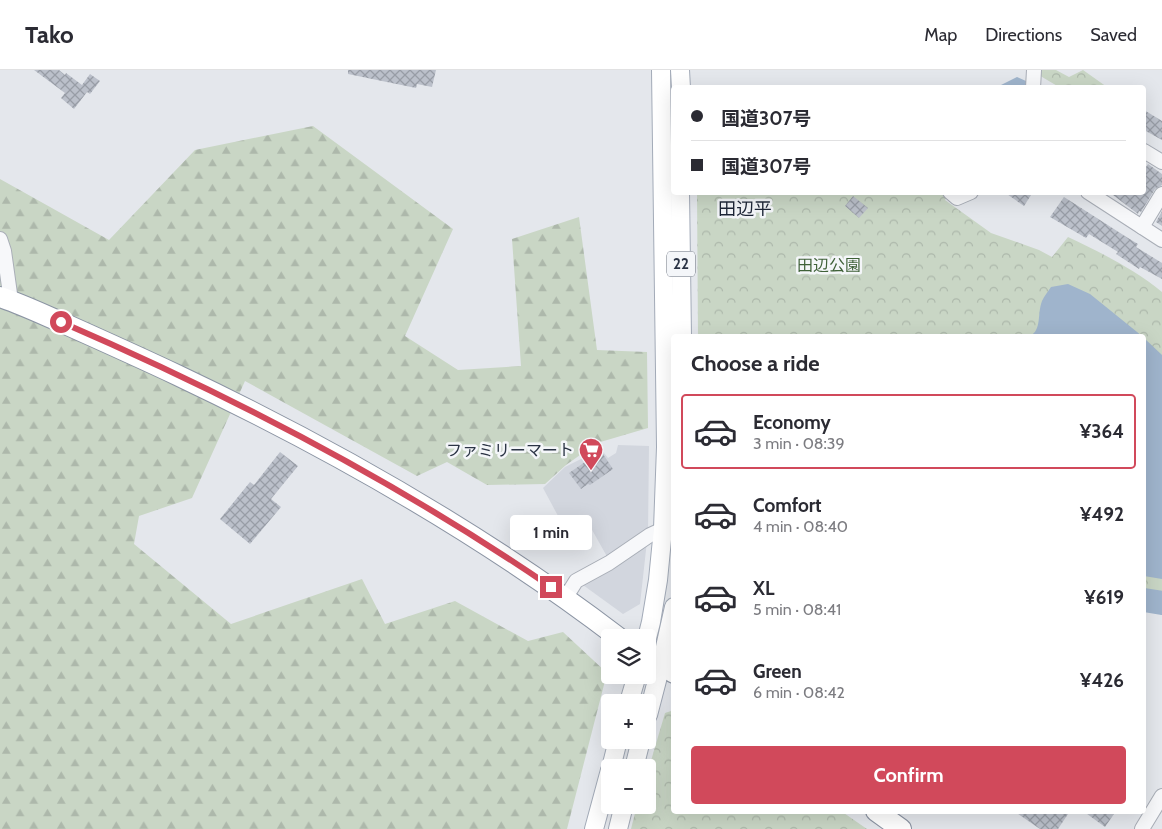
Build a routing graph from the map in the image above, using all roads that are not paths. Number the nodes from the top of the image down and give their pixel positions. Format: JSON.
{"nodes":[{"id":1,"x":661,"y":70,"type":"edge"},
{"id":2,"x":680,"y":70,"type":"edge"},
{"id":3,"x":681,"y":85,"type":"edge"},
{"id":4,"x":1146,"y":152,"type":"edge"},
{"id":5,"x":1162,"y":162,"type":"edge"},
{"id":6,"x":1162,"y":194,"type":"edge"},
{"id":7,"x":680,"y":195,"type":"edge"},
{"id":8,"x":1093,"y":195,"type":"edge"},
{"id":9,"x":1142,"y":227,"type":"junction"},
{"id":10,"x":0,"y":239,"type":"edge"},
{"id":11,"x":1162,"y":240,"type":"edge"},
{"id":12,"x":6,"y":299,"type":"edge"},
{"id":13,"x":682,"y":334,"type":"edge"},
{"id":14,"x":663,"y":529,"type":"junction"},
{"id":15,"x":566,"y":597,"type":"junction"},
{"id":16,"x":671,"y":620,"type":"edge"},
{"id":17,"x":607,"y":629,"type":"edge"},
{"id":18,"x":649,"y":629,"type":"edge"},
{"id":19,"x":661,"y":665,"type":"edge"},
{"id":20,"x":653,"y":694,"type":"edge"},
{"id":21,"x":1162,"y":796,"type":"edge"},
{"id":22,"x":601,"y":803,"type":"edge"},
{"id":23,"x":622,"y":814,"type":"edge"},
{"id":24,"x":880,"y":814,"type":"edge"},
{"id":25,"x":594,"y":829,"type":"edge"},
{"id":26,"x":618,"y":829,"type":"edge"},
{"id":27,"x":901,"y":829,"type":"edge"},
{"id":28,"x":1142,"y":829,"type":"edge"}],
"edges":[{"from":1,"to":14,"type":"main road","number":"22"},
{"from":2,"to":3,"type":"main road"},
{"from":4,"to":5,"type":"street"},
{"from":6,"to":9,"type":"street"},
{"from":7,"to":13,"type":"main road","number":"22"},
{"from":8,"to":9,"type":"street"},
{"from":9,"to":11,"type":"street"},
{"from":10,"to":12,"type":"street"},
{"from":12,"to":15,"type":"highway"},
{"from":14,"to":15,"type":"street"},
{"from":14,"to":18,"type":"main road","number":"22"},
{"from":15,"to":17,"type":"highway"},
{"from":16,"to":19,"type":"main road"},
{"from":19,"to":20,"type":"main road"},
{"from":21,"to":28,"type":"street"},
{"from":22,"to":25,"type":"main road"},
{"from":23,"to":26,"type":"main road"},
{"from":24,"to":27,"type":"highway"}]}
